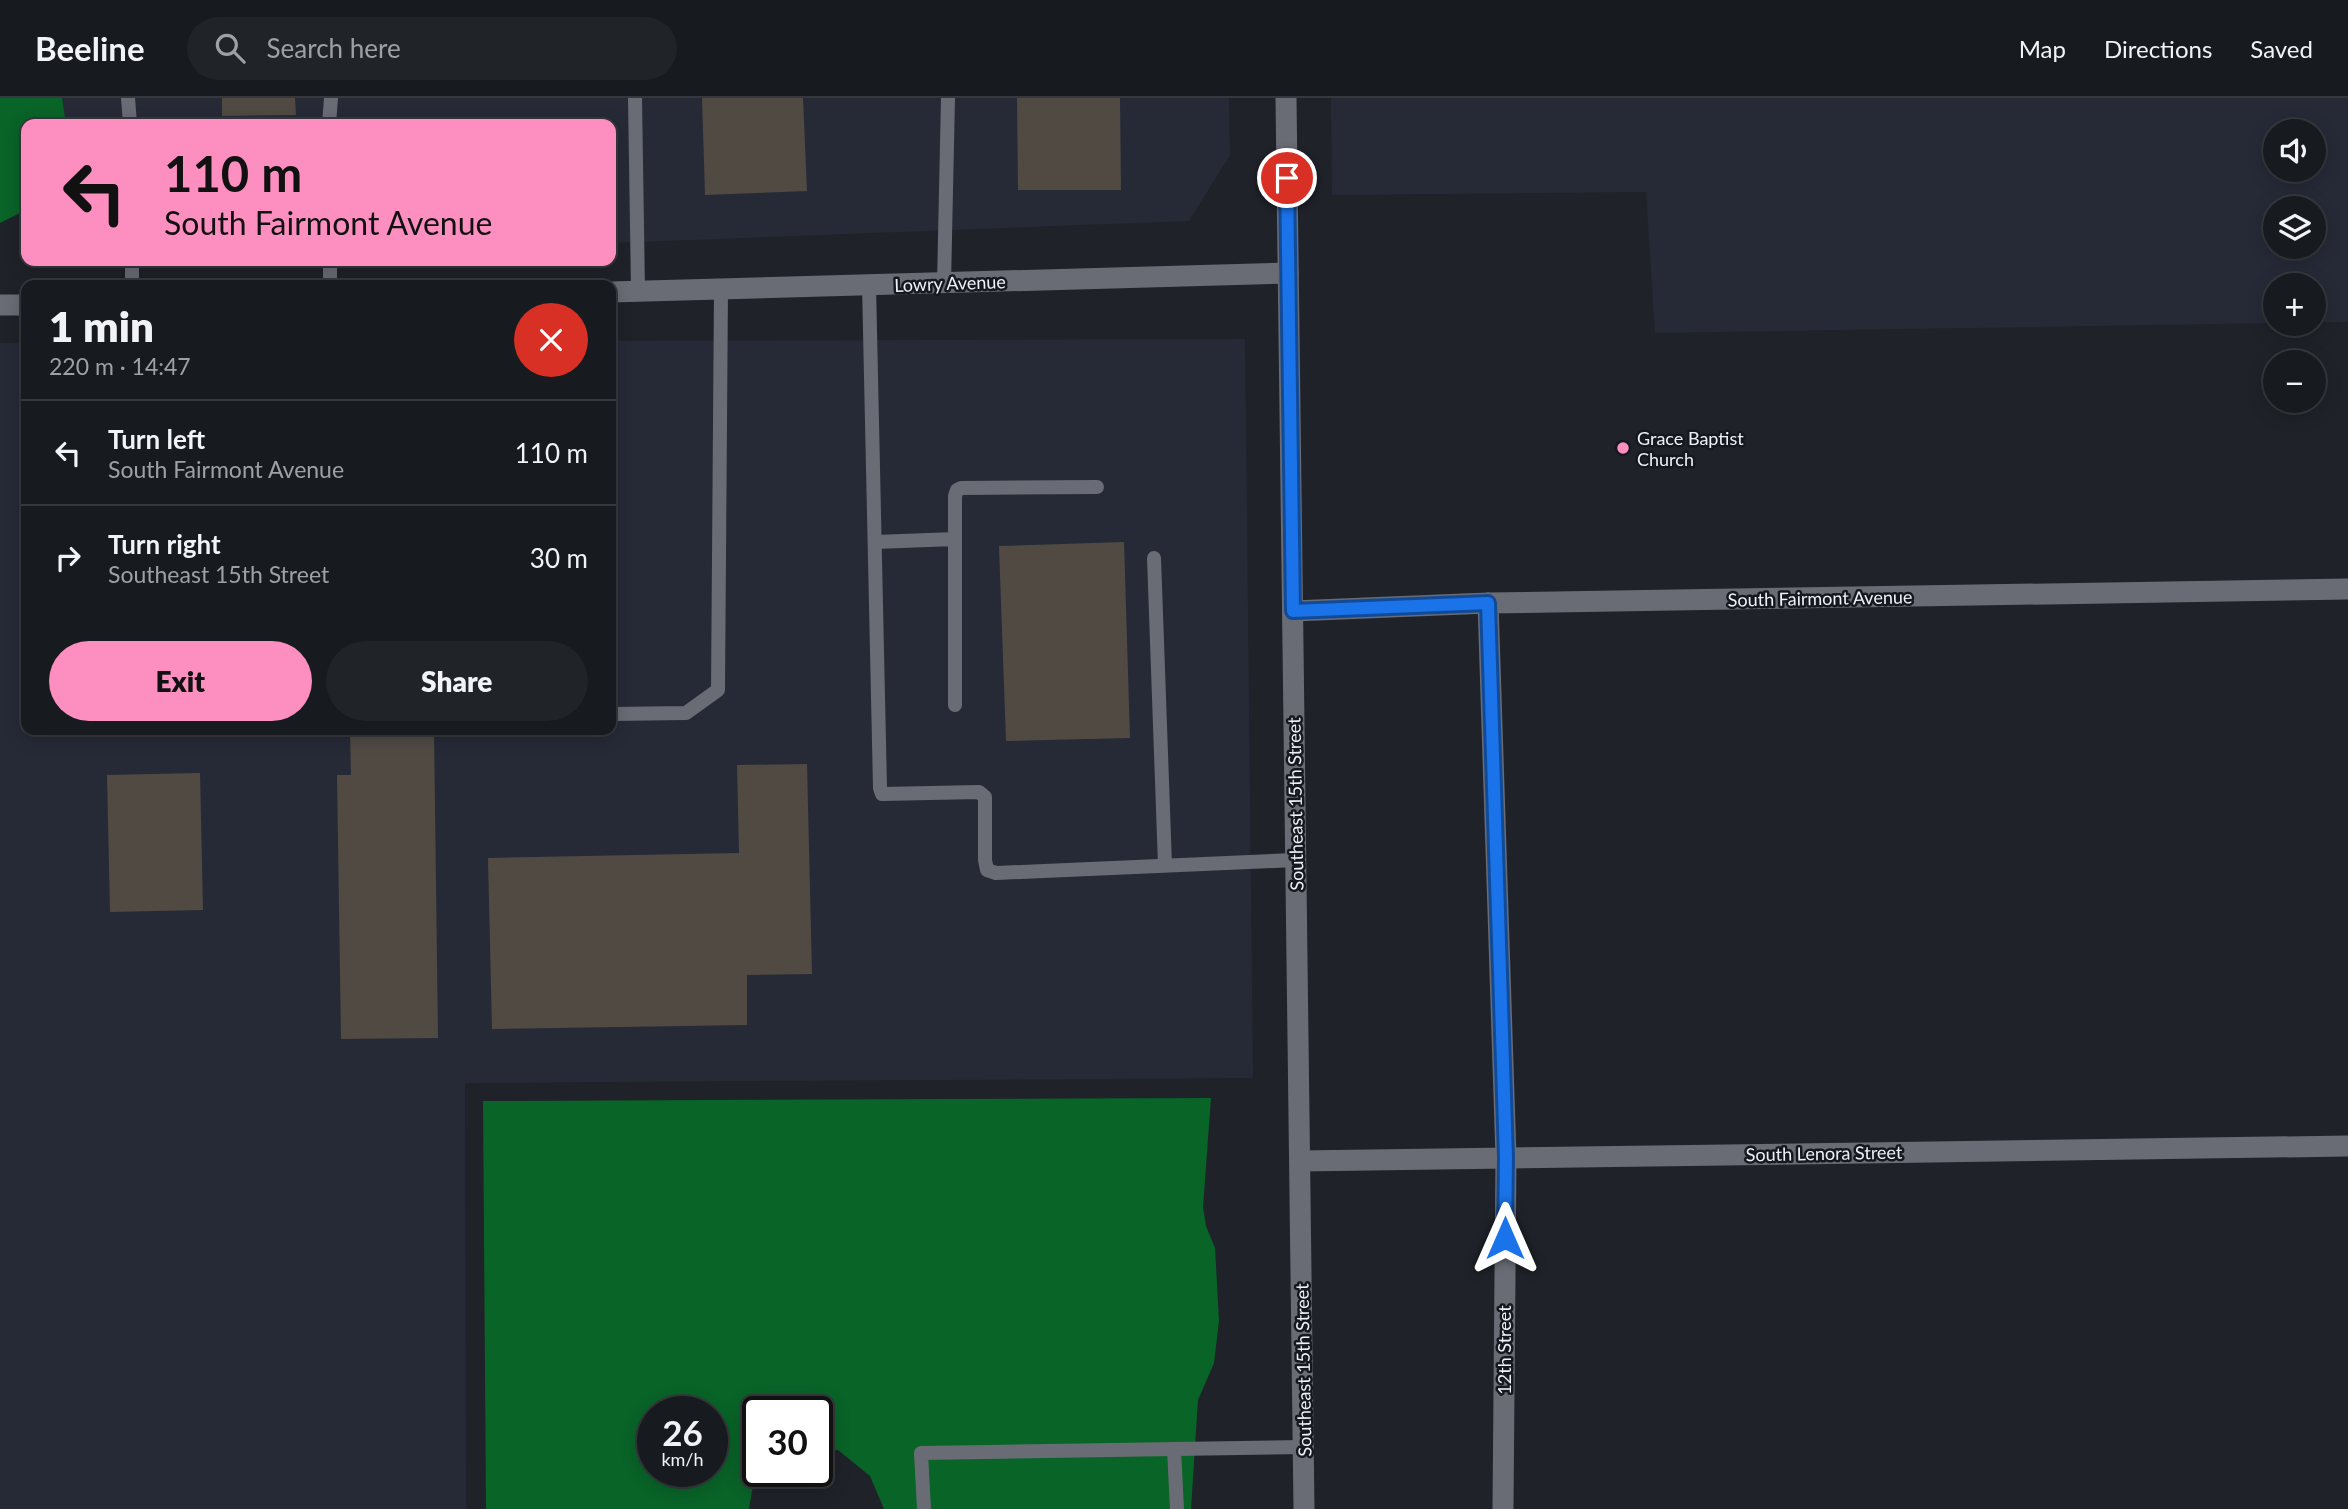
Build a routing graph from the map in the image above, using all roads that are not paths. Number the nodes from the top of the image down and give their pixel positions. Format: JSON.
{"nodes":[{"id":1,"x":128,"y":98,"type":"edge"},
{"id":2,"x":331,"y":98,"type":"edge"},
{"id":3,"x":635,"y":98,"type":"edge"},
{"id":4,"x":948,"y":98,"type":"edge"},
{"id":5,"x":1286,"y":98,"type":"edge"},
{"id":6,"x":130,"y":119,"type":"edge"},
{"id":7,"x":329,"y":119,"type":"edge"},
{"id":8,"x":1288,"y":274,"type":"junction"},
{"id":9,"x":944,"y":284,"type":"junction"},
{"id":10,"x":869,"y":285,"type":"junction"},
{"id":11,"x":721,"y":289,"type":"junction"},
{"id":12,"x":638,"y":291,"type":"junction"},
{"id":13,"x":616,"y":292,"type":"edge"},
{"id":14,"x":21,"y":304,"type":"edge"},
{"id":15,"x":0,"y":305,"type":"edge"},
{"id":16,"x":1097,"y":487,"type":"dead end"},
{"id":17,"x":955,"y":539,"type":"junction"},
{"id":18,"x":875,"y":542,"type":"junction"},
{"id":19,"x":1154,"y":558,"type":"dead end"},
{"id":20,"x":2348,"y":589,"type":"edge"},
{"id":21,"x":1488,"y":603,"type":"junction"},
{"id":22,"x":1293,"y":611,"type":"junction"},
{"id":23,"x":955,"y":705,"type":"dead end"},
{"id":24,"x":616,"y":715,"type":"edge"},
{"id":25,"x":1296,"y":860,"type":"junction"},
{"id":26,"x":1165,"y":866,"type":"junction"},
{"id":27,"x":2348,"y":1146,"type":"edge"},
{"id":28,"x":1506,"y":1157,"type":"junction"},
{"id":29,"x":1300,"y":1161,"type":"junction"},
{"id":30,"x":1304,"y":1447,"type":"junction"},
{"id":31,"x":1174,"y":1449,"type":"junction"},
{"id":32,"x":924,"y":1509,"type":"edge"},
{"id":33,"x":1177,"y":1509,"type":"edge"},
{"id":34,"x":1304,"y":1509,"type":"edge"},
{"id":35,"x":1503,"y":1509,"type":"edge"}],
"edges":[{"from":1,"to":6,"type":"lane"},
{"from":2,"to":7,"type":"lane"},
{"from":3,"to":12,"type":"lane"},
{"from":4,"to":9,"type":"lane"},
{"from":5,"to":8,"type":"street","name":"Southeast 15th Street"},
{"from":8,"to":9,"type":"street","name":"Lowry Avenue"},
{"from":8,"to":22,"type":"street","name":"Southeast 15th Street"},
{"from":9,"to":10,"type":"street","name":"Lowry Avenue"},
{"from":10,"to":11,"type":"street","name":"Lowry Avenue"},
{"from":10,"to":18,"type":"lane"},
{"from":11,"to":12,"type":"street","name":"Lowry Avenue"},
{"from":11,"to":24,"type":"lane"},
{"from":12,"to":13,"type":"street","name":"Lowry Avenue"},
{"from":14,"to":15,"type":"street"},
{"from":16,"to":17,"type":"lane"},
{"from":17,"to":18,"type":"lane"},
{"from":17,"to":23,"type":"lane"},
{"from":18,"to":26,"type":"lane"},
{"from":19,"to":26,"type":"lane"},
{"from":20,"to":21,"type":"street","name":"South Fairmont Avenue"},
{"from":21,"to":22,"type":"street","name":"South Fairmont Avenue"},
{"from":21,"to":28,"type":"street","name":"12th Street"},
{"from":22,"to":25,"type":"street","name":"Southeast 15th Street"},
{"from":25,"to":26,"type":"lane"},
{"from":25,"to":29,"type":"street","name":"Southeast 15th Street"},
{"from":27,"to":28,"type":"street","name":"South Lenora Street"},
{"from":28,"to":29,"type":"street","name":"South Lenora Street"},
{"from":28,"to":35,"type":"street","name":"12th Street"},
{"from":29,"to":30,"type":"street","name":"Southeast 15th Street"},
{"from":30,"to":31,"type":"lane"},
{"from":30,"to":34,"type":"street","name":"Southeast 15th Street"},
{"from":31,"to":32,"type":"lane"},
{"from":31,"to":33,"type":"lane"}]}
